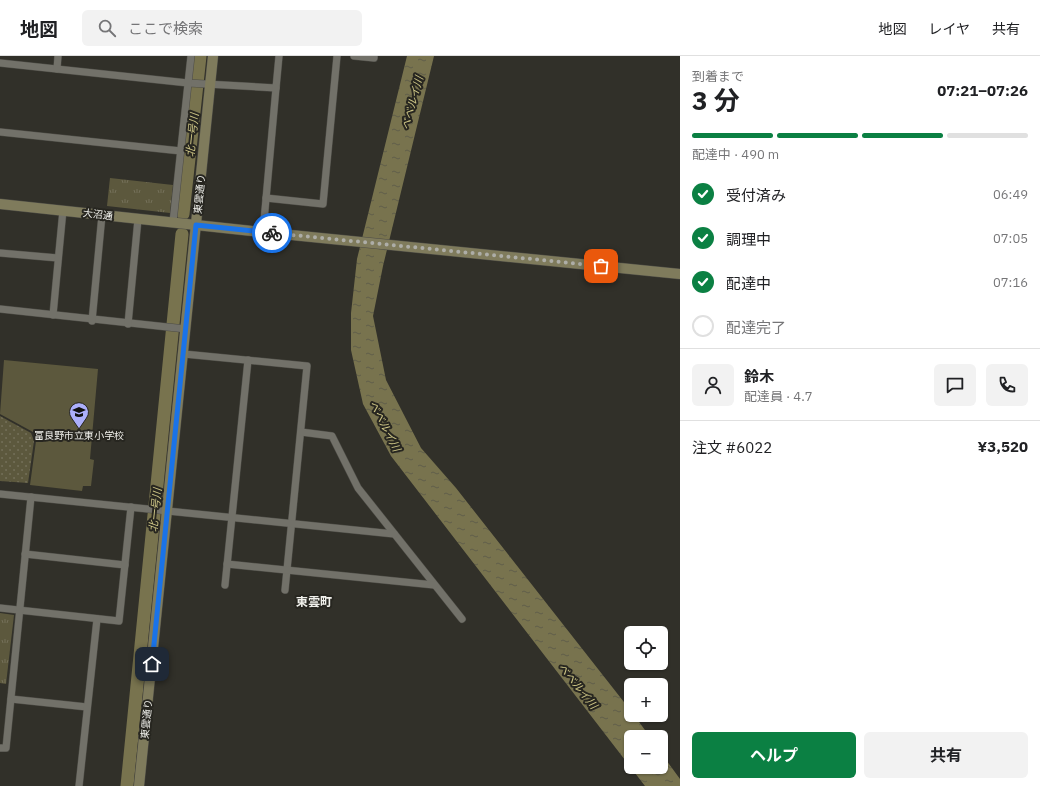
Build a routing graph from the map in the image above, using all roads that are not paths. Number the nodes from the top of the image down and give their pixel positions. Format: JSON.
{"nodes":[{"id":1,"x":58,"y":56,"type":"edge"},
{"id":2,"x":191,"y":56,"type":"edge"},
{"id":3,"x":213,"y":56,"type":"edge"},
{"id":4,"x":279,"y":56,"type":"edge"},
{"id":5,"x":337,"y":56,"type":"edge"},
{"id":6,"x":354,"y":56,"type":"edge"},
{"id":7,"x":374,"y":56,"type":"edge"},
{"id":8,"x":0,"y":65,"type":"edge"},
{"id":9,"x":57,"y":69,"type":"junction"},
{"id":10,"x":191,"y":83,"type":"junction"},
{"id":11,"x":206,"y":83,"type":"junction"},
{"id":12,"x":276,"y":88,"type":"junction"},
{"id":13,"x":0,"y":132,"type":"edge"},
{"id":14,"x":181,"y":150,"type":"junction"},
{"id":15,"x":266,"y":198,"type":"junction"},
{"id":16,"x":0,"y":204,"type":"edge"},
{"id":17,"x":63,"y":210,"type":"junction"},
{"id":18,"x":102,"y":215,"type":"junction"},
{"id":19,"x":138,"y":219,"type":"junction"},
{"id":20,"x":173,"y":222,"type":"junction"},
{"id":21,"x":196,"y":225,"type":"junction"},
{"id":22,"x":263,"y":232,"type":"junction"},
{"id":23,"x":0,"y":253,"type":"edge"},
{"id":24,"x":58,"y":258,"type":"junction"},
{"id":25,"x":680,"y":274,"type":"edge"},
{"id":26,"x":0,"y":309,"type":"edge"},
{"id":27,"x":53,"y":314,"type":"junction"},
{"id":28,"x":92,"y":320,"type":"junction"},
{"id":29,"x":128,"y":324,"type":"junction"},
{"id":30,"x":181,"y":329,"type":"junction"},
{"id":31,"x":184,"y":354,"type":"junction"},
{"id":32,"x":248,"y":360,"type":"junction"},
{"id":33,"x":301,"y":432,"type":"junction"},
{"id":34,"x":0,"y":494,"type":"edge"},
{"id":35,"x":31,"y":498,"type":"junction"},
{"id":36,"x":131,"y":508,"type":"junction"},
{"id":37,"x":163,"y":511,"type":"junction"},
{"id":38,"x":232,"y":517,"type":"junction"},
{"id":39,"x":292,"y":524,"type":"junction"},
{"id":40,"x":394,"y":534,"type":"junction"},
{"id":41,"x":25,"y":554,"type":"junction"},
{"id":42,"x":125,"y":564,"type":"junction"},
{"id":43,"x":227,"y":564,"type":"junction"},
{"id":44,"x":288,"y":570,"type":"junction"},
{"id":45,"x":225,"y":585,"type":"dead end"},
{"id":46,"x":434,"y":585,"type":"junction"},
{"id":47,"x":285,"y":590,"type":"dead end"},
{"id":48,"x":0,"y":608,"type":"edge"},
{"id":49,"x":19,"y":610,"type":"junction"},
{"id":50,"x":462,"y":618,"type":"dead end"},
{"id":51,"x":97,"y":619,"type":"junction"},
{"id":52,"x":11,"y":699,"type":"junction"},
{"id":53,"x":88,"y":707,"type":"junction"},
{"id":54,"x":0,"y":748,"type":"edge"},
{"id":55,"x":79,"y":786,"type":"edge"},
{"id":56,"x":139,"y":786,"type":"edge"}],
"edges":[{"from":1,"to":9,"type":"street"},
{"from":2,"to":10,"type":"street"},
{"from":3,"to":11,"type":"street","name":"東雲通り"},
{"from":4,"to":12,"type":"street"},
{"from":5,"to":15,"type":"street"},
{"from":6,"to":7,"type":"street"},
{"from":8,"to":9,"type":"street"},
{"from":9,"to":10,"type":"street"},
{"from":10,"to":11,"type":"street"},
{"from":10,"to":14,"type":"street"},
{"from":11,"to":12,"type":"street"},
{"from":11,"to":21,"type":"street","name":"東雲通り"},
{"from":12,"to":15,"type":"street"},
{"from":13,"to":14,"type":"street"},
{"from":14,"to":20,"type":"street"},
{"from":15,"to":22,"type":"street"},
{"from":16,"to":17,"type":"street","name":"大沼通"},
{"from":17,"to":18,"type":"street","name":"大沼通"},
{"from":17,"to":24,"type":"street"},
{"from":18,"to":19,"type":"street","name":"大沼通"},
{"from":18,"to":28,"type":"street"},
{"from":19,"to":20,"type":"street","name":"大沼通"},
{"from":19,"to":29,"type":"street"},
{"from":20,"to":21,"type":"street","name":"大沼通"},
{"from":21,"to":22,"type":"street","name":"大沼通"},
{"from":21,"to":30,"type":"street","name":"東雲通り"},
{"from":22,"to":25,"type":"street","name":"大沼通"},
{"from":23,"to":24,"type":"street"},
{"from":24,"to":27,"type":"street"},
{"from":26,"to":27,"type":"street"},
{"from":27,"to":28,"type":"street"},
{"from":28,"to":29,"type":"street"},
{"from":29,"to":30,"type":"street"},
{"from":30,"to":31,"type":"street","name":"東雲通り"},
{"from":31,"to":32,"type":"street"},
{"from":31,"to":37,"type":"street","name":"東雲通り"},
{"from":32,"to":33,"type":"street"},
{"from":32,"to":38,"type":"street"},
{"from":33,"to":39,"type":"street"},
{"from":33,"to":40,"type":"street"},
{"from":34,"to":35,"type":"street"},
{"from":35,"to":36,"type":"street"},
{"from":35,"to":41,"type":"street"},
{"from":36,"to":37,"type":"street"},
{"from":36,"to":42,"type":"street"},
{"from":37,"to":38,"type":"street"},
{"from":37,"to":56,"type":"street","name":"東雲通り"},
{"from":38,"to":39,"type":"street"},
{"from":38,"to":43,"type":"street"},
{"from":39,"to":40,"type":"street"},
{"from":39,"to":44,"type":"street"},
{"from":40,"to":46,"type":"street"},
{"from":41,"to":42,"type":"street"},
{"from":41,"to":49,"type":"street"},
{"from":42,"to":51,"type":"street"},
{"from":43,"to":44,"type":"street"},
{"from":43,"to":45,"type":"street"},
{"from":44,"to":46,"type":"street"},
{"from":44,"to":47,"type":"street"},
{"from":46,"to":50,"type":"street"},
{"from":48,"to":49,"type":"street"},
{"from":49,"to":51,"type":"street"},
{"from":49,"to":52,"type":"street"},
{"from":51,"to":53,"type":"street"},
{"from":52,"to":53,"type":"street"},
{"from":52,"to":54,"type":"street"},
{"from":53,"to":55,"type":"street"}]}
